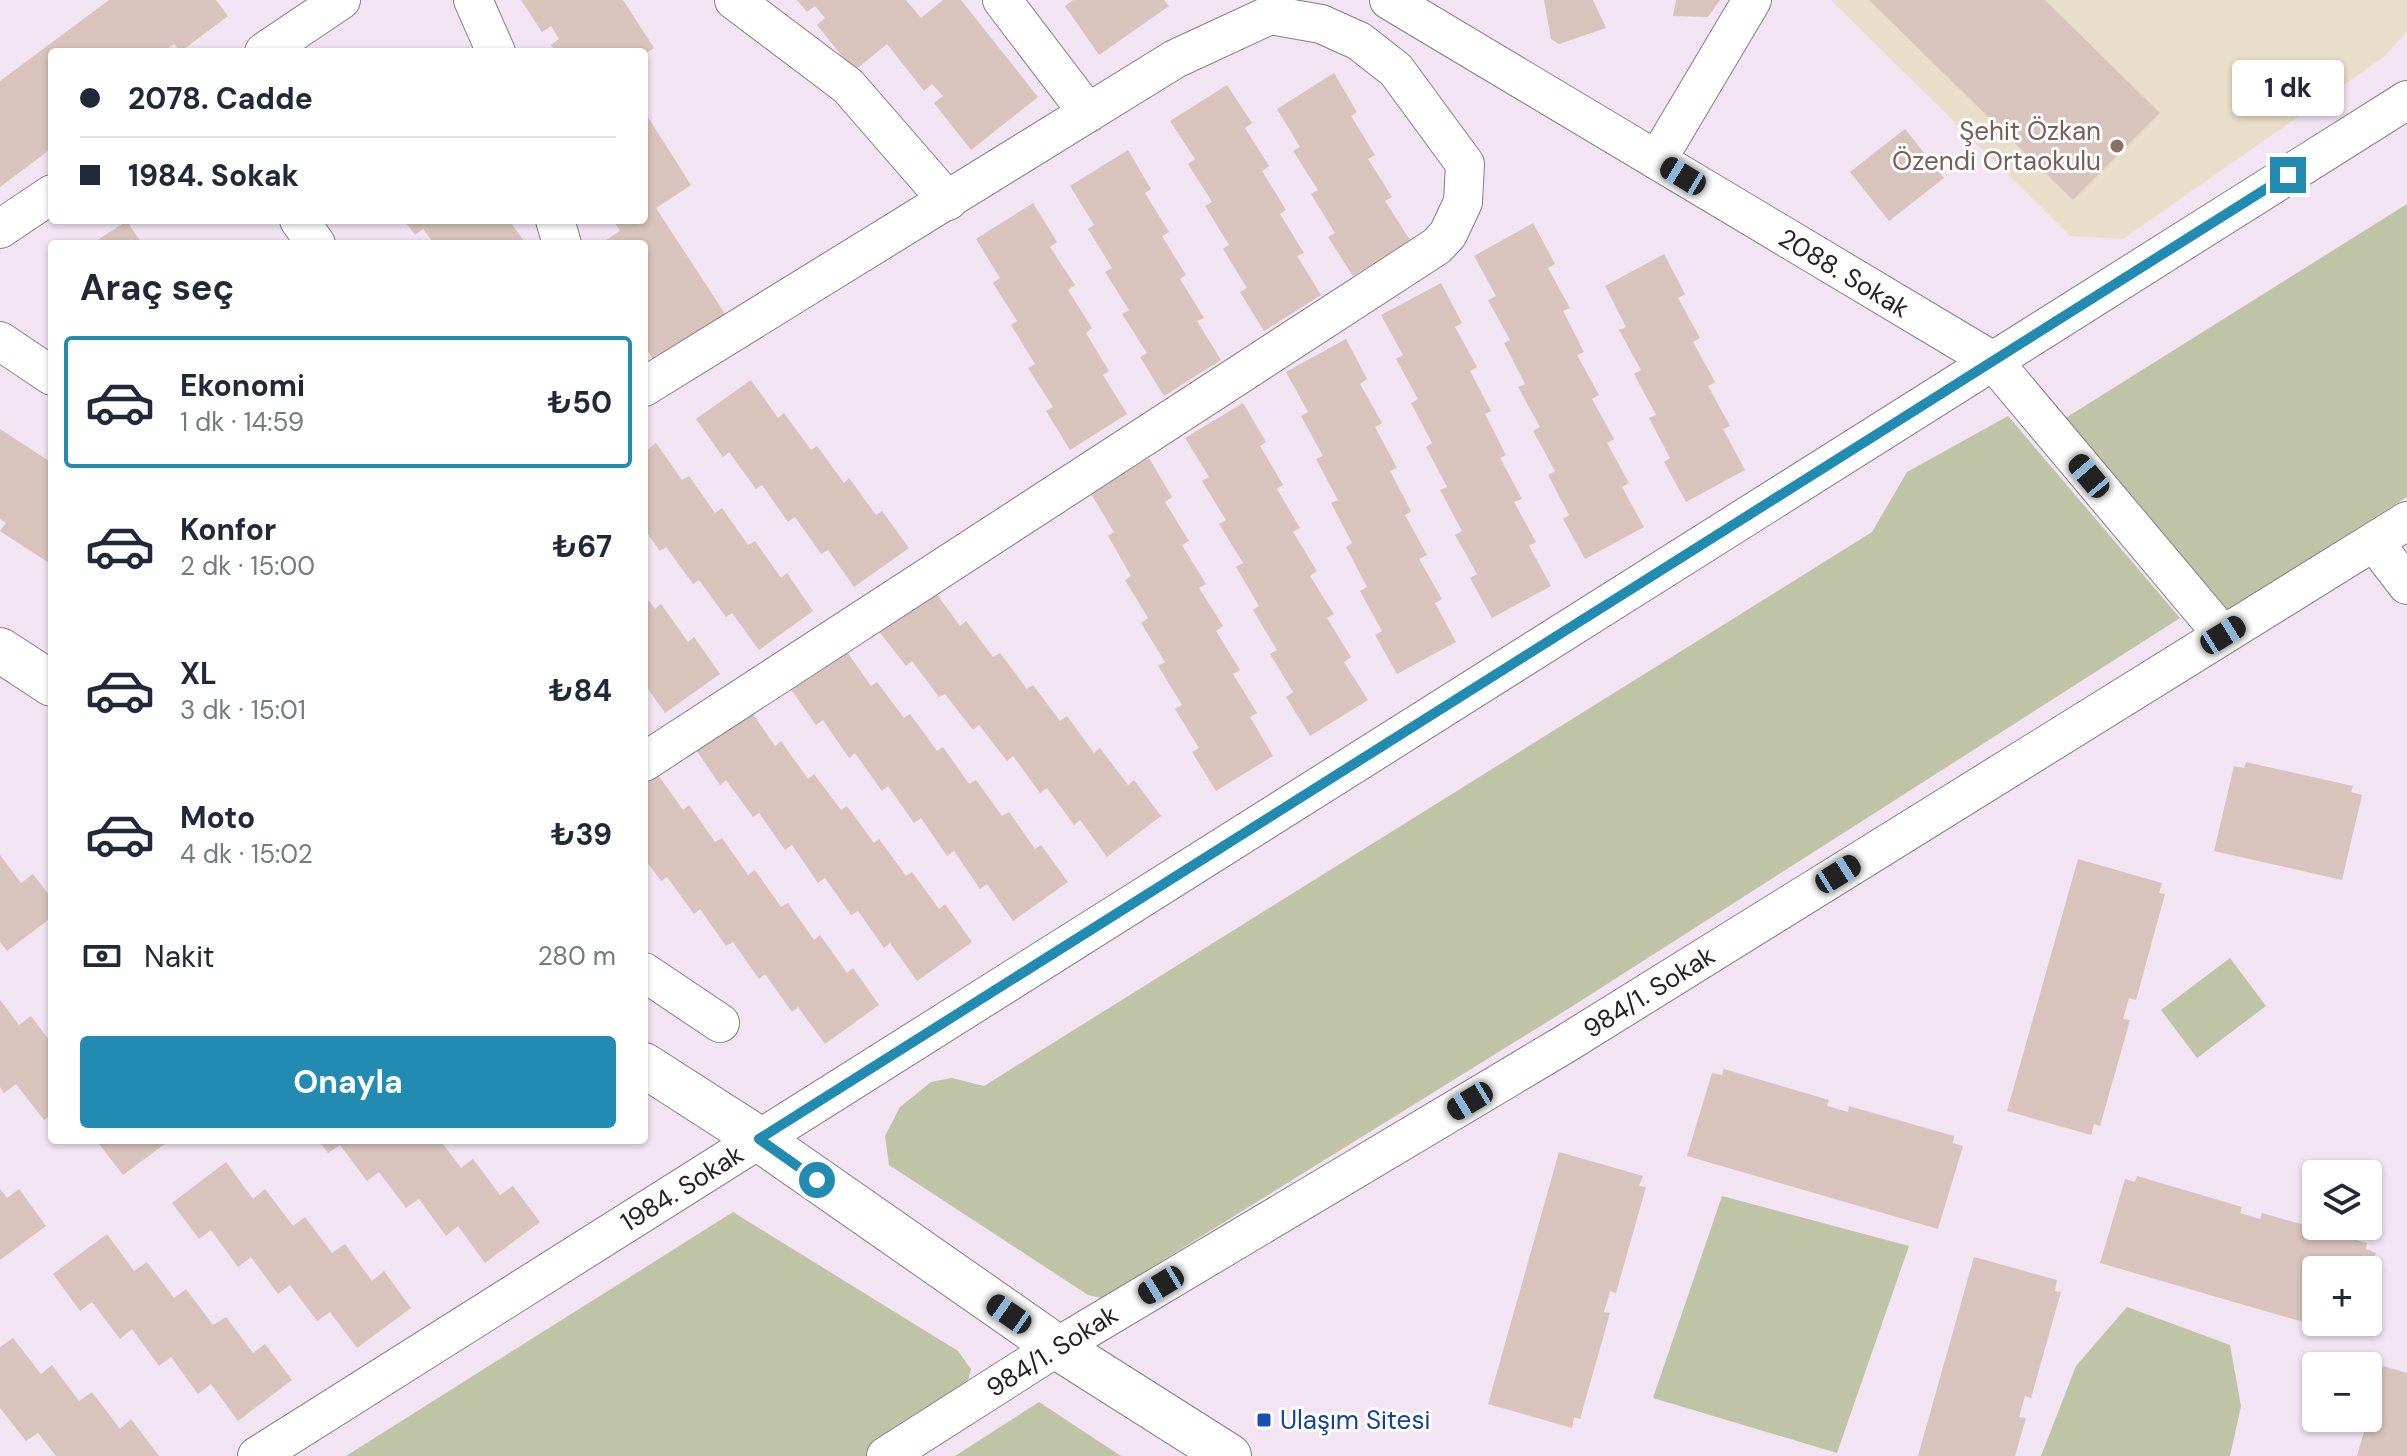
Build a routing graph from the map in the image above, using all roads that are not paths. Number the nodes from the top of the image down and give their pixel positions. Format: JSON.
{"nodes":[{"id":1,"x":341,"y":0,"type":"edge"},
{"id":2,"x":473,"y":0,"type":"edge"},
{"id":3,"x":734,"y":0,"type":"edge"},
{"id":4,"x":1002,"y":0,"type":"edge"},
{"id":5,"x":1389,"y":0,"type":"edge"},
{"id":6,"x":1752,"y":0,"type":"edge"},
{"id":7,"x":270,"y":48,"type":"edge"},
{"id":8,"x":494,"y":48,"type":"edge"},
{"id":9,"x":2407,"y":100,"type":"edge"},
{"id":10,"x":1088,"y":113,"type":"junction"},
{"id":11,"x":1657,"y":160,"type":"junction"},
{"id":12,"x":48,"y":197,"type":"edge"},
{"id":13,"x":948,"y":201,"type":"junction"},
{"id":14,"x":0,"y":229,"type":"edge"},
{"id":15,"x":0,"y":341,"type":"edge"},
{"id":16,"x":1993,"y":361,"type":"junction"},
{"id":17,"x":48,"y":373,"type":"edge"},
{"id":18,"x":648,"y":385,"type":"edge"},
{"id":19,"x":2407,"y":521,"type":"edge"},
{"id":20,"x":2374,"y":542,"type":"junction"},
{"id":21,"x":2407,"y":585,"type":"edge"},
{"id":22,"x":2223,"y":635,"type":"junction"},
{"id":23,"x":0,"y":650,"type":"edge"},
{"id":24,"x":48,"y":681,"type":"edge"},
{"id":25,"x":648,"y":759,"type":"edge"},
{"id":26,"x":648,"y":975,"type":"edge"},
{"id":27,"x":720,"y":1023,"type":"dead end"},
{"id":28,"x":648,"y":1068,"type":"edge"},
{"id":29,"x":759,"y":1139,"type":"junction"},
{"id":30,"x":1057,"y":1347,"type":"junction"},
{"id":31,"x":257,"y":1456,"type":"edge"},
{"id":32,"x":886,"y":1456,"type":"edge"},
{"id":33,"x":1229,"y":1456,"type":"edge"}],
"edges":[{"from":1,"to":7,"type":"street"},
{"from":2,"to":8,"type":"street"},
{"from":3,"to":13,"type":"street"},
{"from":4,"to":10,"type":"street"},
{"from":5,"to":11,"type":"street","name":"2088. Sokak"},
{"from":6,"to":11,"type":"street"},
{"from":9,"to":16,"type":"street","name":"1984. Sokak"},
{"from":10,"to":13,"type":"street"},
{"from":10,"to":25,"type":"street"},
{"from":11,"to":16,"type":"street","name":"2088. Sokak"},
{"from":12,"to":14,"type":"street"},
{"from":13,"to":18,"type":"street"},
{"from":15,"to":17,"type":"street"},
{"from":16,"to":22,"type":"street","name":"2088. Sokak"},
{"from":16,"to":29,"type":"street","name":"1984. Sokak"},
{"from":19,"to":20,"type":"street","name":"984/1. Sokak"},
{"from":20,"to":21,"type":"street"},
{"from":20,"to":22,"type":"street","name":"984/1. Sokak"},
{"from":22,"to":30,"type":"street","name":"984/1. Sokak"},
{"from":23,"to":24,"type":"street"},
{"from":26,"to":27,"type":"street"},
{"from":28,"to":29,"type":"street"},
{"from":29,"to":30,"type":"street"},
{"from":29,"to":31,"type":"street","name":"1984. Sokak"},
{"from":30,"to":32,"type":"street","name":"984/1. Sokak"},
{"from":30,"to":33,"type":"street"}]}
